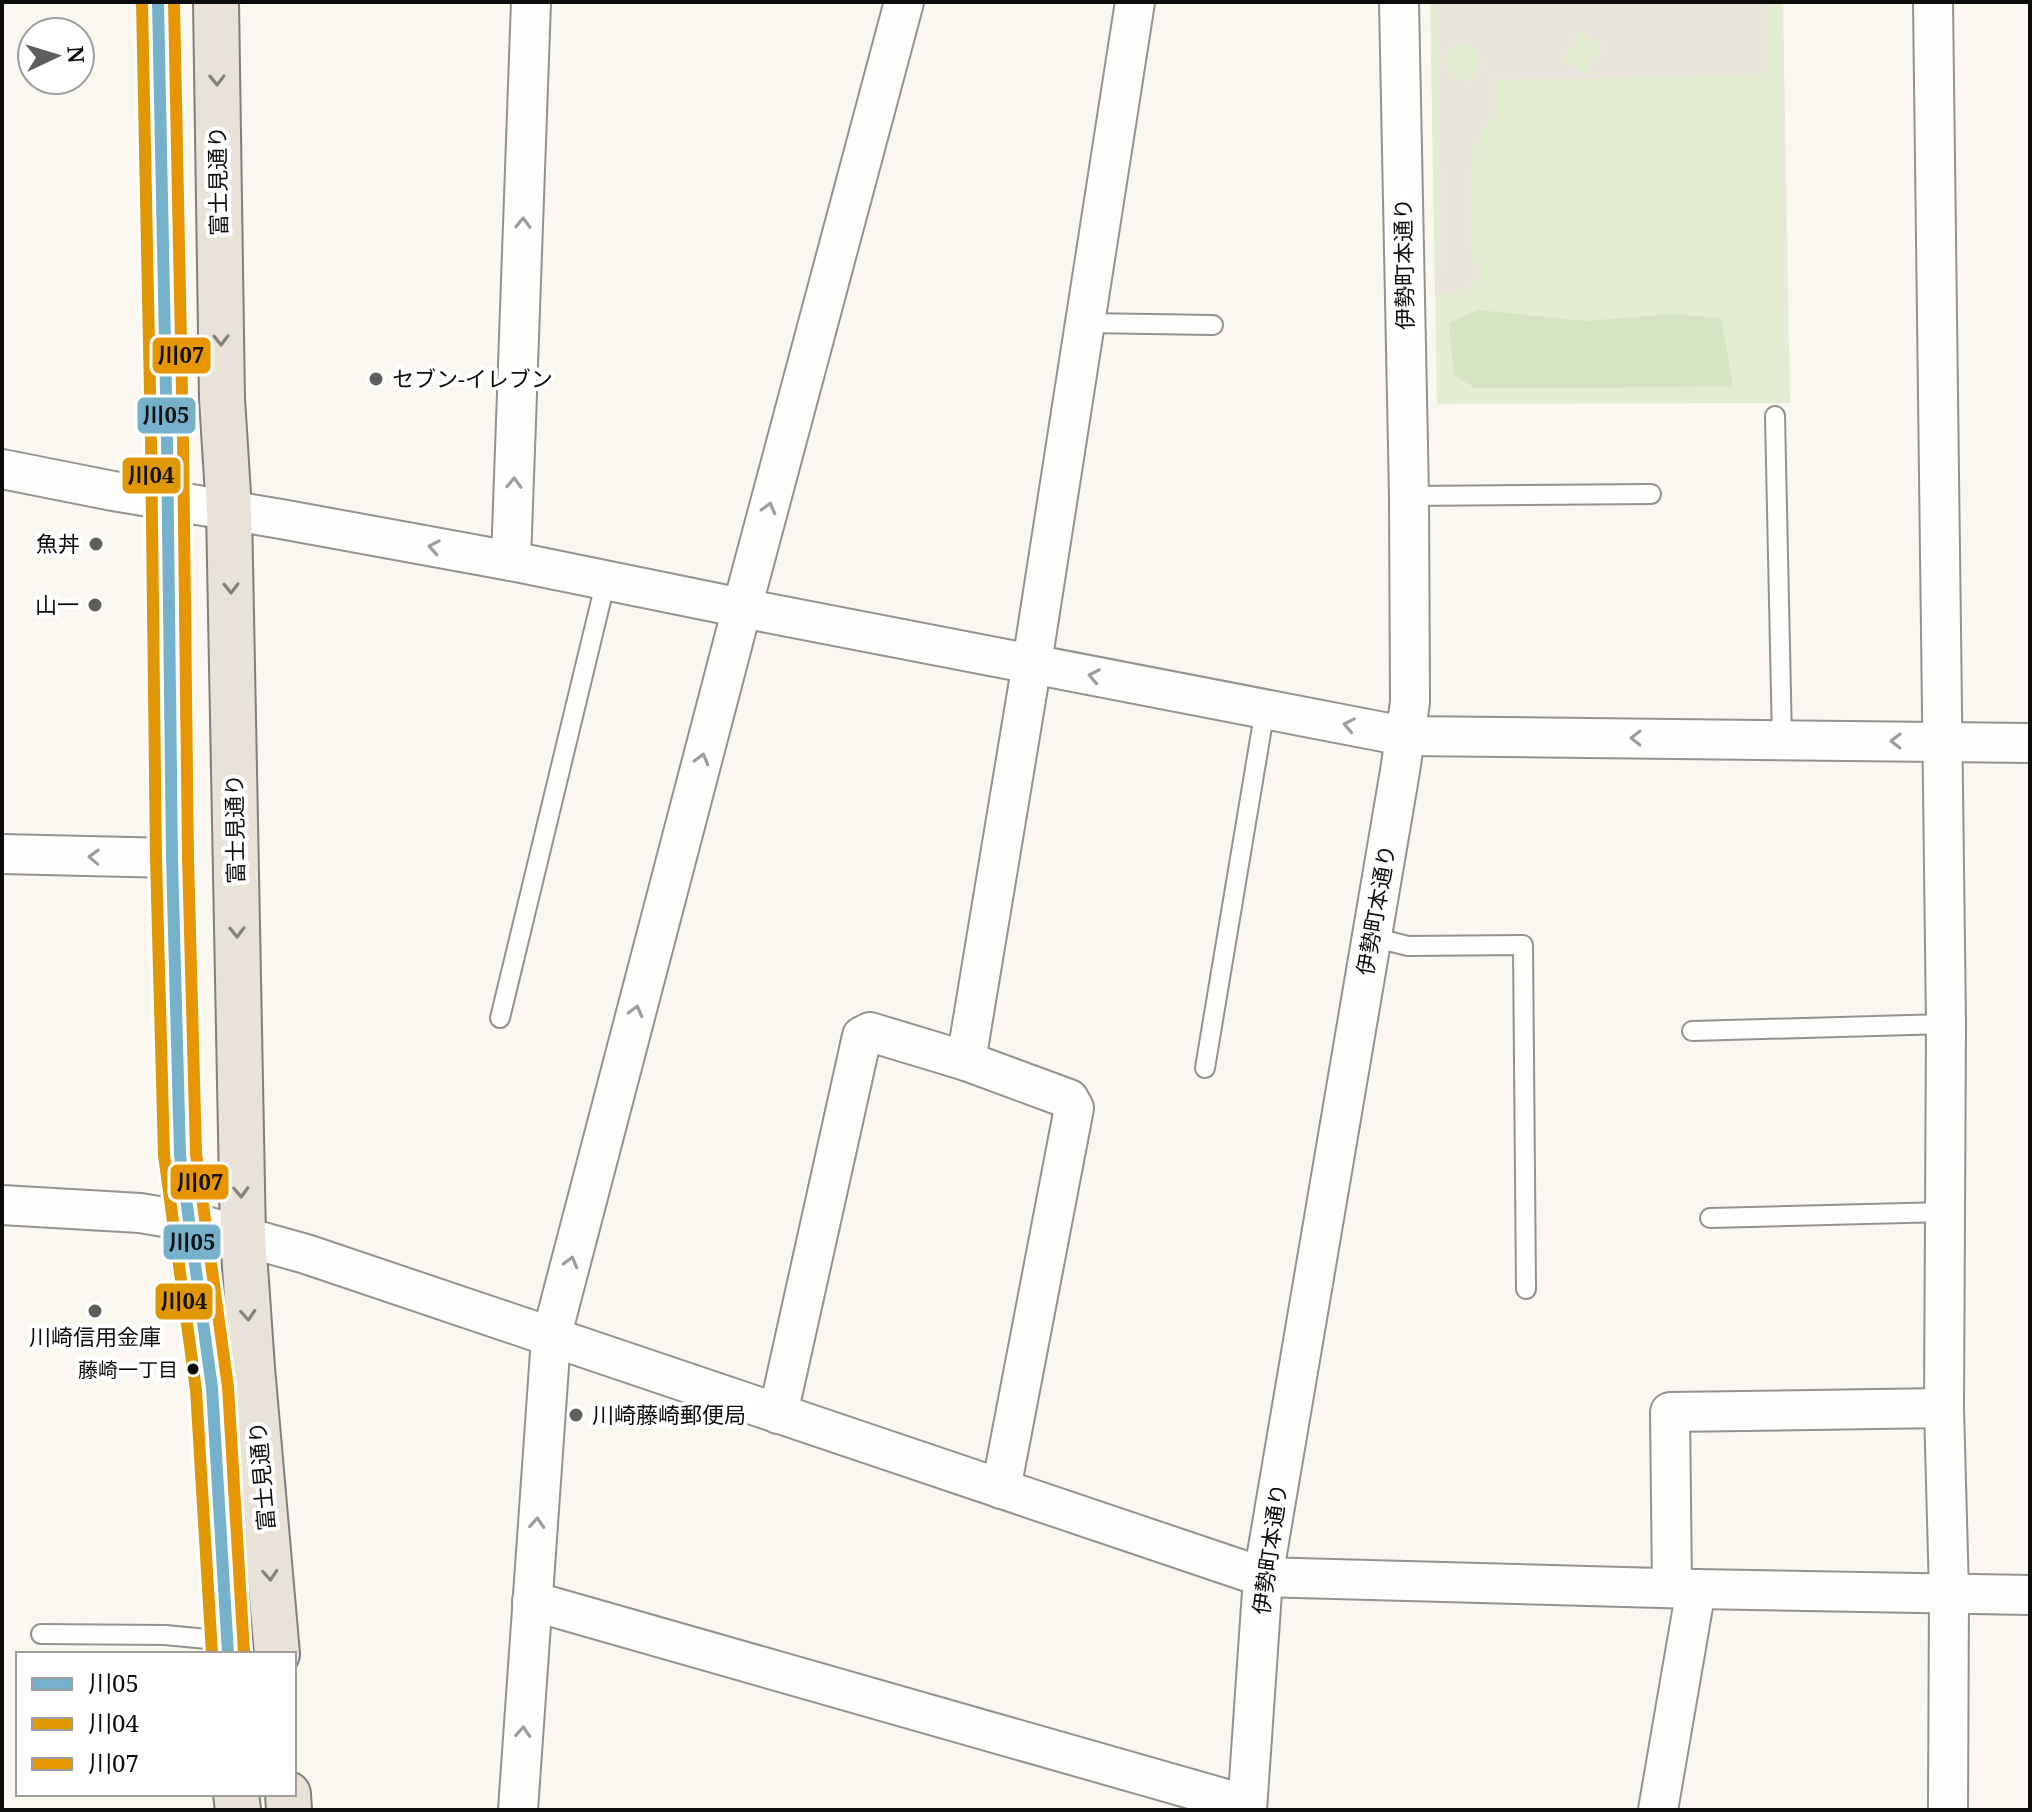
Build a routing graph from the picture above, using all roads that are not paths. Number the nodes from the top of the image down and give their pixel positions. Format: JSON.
{"nodes":[{"id":1,"x":158,"y":2,"type":"edge"},
{"id":2,"x":216,"y":2,"type":"edge"},
{"id":3,"x":531,"y":2,"type":"edge"},
{"id":4,"x":904,"y":2,"type":"edge"},
{"id":5,"x":1135,"y":2,"type":"edge"},
{"id":6,"x":1399,"y":2,"type":"edge"},
{"id":7,"x":1933,"y":2,"type":"edge"},
{"id":8,"x":1085,"y":323,"type":"junction"},
{"id":9,"x":1213,"y":325,"type":"dead end"},
{"id":10,"x":1775,"y":416,"type":"dead end"},
{"id":11,"x":2,"y":469,"type":"edge"},
{"id":12,"x":1651,"y":494,"type":"dead end"},
{"id":13,"x":1409,"y":496,"type":"junction"},
{"id":14,"x":167,"y":500,"type":"junction"},
{"id":15,"x":229,"y":510,"type":"junction"},
{"id":16,"x":511,"y":561,"type":"junction"},
{"id":17,"x":606,"y":580,"type":"junction"},
{"id":18,"x":742,"y":608,"type":"junction"},
{"id":19,"x":1032,"y":663,"type":"junction"},
{"id":20,"x":1265,"y":709,"type":"junction"},
{"id":21,"x":1404,"y":736,"type":"junction"},
{"id":22,"x":1782,"y":740,"type":"junction"},
{"id":23,"x":1942,"y":741,"type":"junction"},
{"id":24,"x":2030,"y":743,"type":"edge"},
{"id":25,"x":2,"y":854,"type":"edge"},
{"id":26,"x":172,"y":858,"type":"junction"},
{"id":27,"x":1372,"y":937,"type":"junction"},
{"id":28,"x":500,"y":1018,"type":"dead end"},
{"id":29,"x":1946,"y":1024,"type":"junction"},
{"id":30,"x":1692,"y":1031,"type":"dead end"},
{"id":31,"x":966,"y":1061,"type":"junction"},
{"id":32,"x":1205,"y":1068,"type":"dead end"},
{"id":33,"x":2,"y":1205,"type":"edge"},
{"id":34,"x":1945,"y":1212,"type":"junction"},
{"id":35,"x":1710,"y":1218,"type":"dead end"},
{"id":36,"x":188,"y":1221,"type":"junction"},
{"id":37,"x":243,"y":1238,"type":"junction"},
{"id":38,"x":1526,"y":1289,"type":"dead end"},
{"id":39,"x":551,"y":1338,"type":"junction"},
{"id":40,"x":1944,"y":1408,"type":"junction"},
{"id":41,"x":778,"y":1414,"type":"junction"},
{"id":42,"x":1001,"y":1489,"type":"junction"},
{"id":43,"x":1263,"y":1577,"type":"junction"},
{"id":44,"x":1684,"y":1588,"type":"junction"},
{"id":45,"x":1949,"y":1593,"type":"junction"},
{"id":46,"x":2030,"y":1595,"type":"edge"},
{"id":47,"x":532,"y":1601,"type":"junction"},
{"id":48,"x":41,"y":1634,"type":"dead end"},
{"id":49,"x":228,"y":1647,"type":"edge"},
{"id":50,"x":277,"y":1652,"type":"edge"},
{"id":51,"x":1247,"y":1808,"type":"edge"},
{"id":52,"x":518,"y":1810,"type":"edge"},
{"id":53,"x":1658,"y":1810,"type":"edge"},
{"id":54,"x":1948,"y":1810,"type":"edge"}],
"edges":[{"from":1,"to":14,"type":"highway","name":"富士見通り"},
{"from":2,"to":15,"type":"highway","name":"富士見通り","one_way":true},
{"from":16,"to":3,"type":"street","one_way":true},
{"from":18,"to":4,"type":"street","one_way":true},
{"from":5,"to":8,"type":"street"},
{"from":6,"to":13,"type":"street","name":"伊勢町本通り"},
{"from":7,"to":23,"type":"street"},
{"from":8,"to":9,"type":"lane"},
{"from":8,"to":19,"type":"street"},
{"from":10,"to":22,"type":"lane"},
{"from":11,"to":14,"type":"street"},
{"from":12,"to":13,"type":"lane"},
{"from":13,"to":21,"type":"street","name":"伊勢町本通り"},
{"from":14,"to":15,"type":"street"},
{"from":14,"to":26,"type":"highway","name":"富士見通り"},
{"from":16,"to":15,"type":"street","one_way":true},
{"from":15,"to":37,"type":"highway","name":"富士見通り","one_way":true},
{"from":16,"to":17,"type":"street"},
{"from":17,"to":18,"type":"street"},
{"from":17,"to":28,"type":"lane"},
{"from":18,"to":19,"type":"street"},
{"from":39,"to":18,"type":"street","one_way":true},
{"from":20,"to":19,"type":"street","one_way":true},
{"from":19,"to":31,"type":"street"},
{"from":21,"to":20,"type":"street","one_way":true},
{"from":20,"to":32,"type":"lane"},
{"from":22,"to":21,"type":"street","one_way":true},
{"from":21,"to":27,"type":"street","name":"伊勢町本通り"},
{"from":23,"to":22,"type":"street","one_way":true},
{"from":23,"to":24,"type":"street"},
{"from":23,"to":29,"type":"street"},
{"from":26,"to":25,"type":"street","one_way":true},
{"from":26,"to":36,"type":"highway","name":"富士見通り"},
{"from":27,"to":38,"type":"lane"},
{"from":27,"to":43,"type":"street","name":"伊勢町本通り"},
{"from":29,"to":30,"type":"lane"},
{"from":29,"to":34,"type":"street"},
{"from":31,"to":41,"type":"street"},
{"from":31,"to":42,"type":"street"},
{"from":33,"to":36,"type":"street"},
{"from":34,"to":35,"type":"lane"},
{"from":34,"to":40,"type":"street"},
{"from":36,"to":37,"type":"street"},
{"from":36,"to":49,"type":"highway","name":"富士見通り"},
{"from":37,"to":39,"type":"street"},
{"from":37,"to":50,"type":"highway","name":"富士見通り","one_way":true},
{"from":39,"to":41,"type":"street"},
{"from":47,"to":39,"type":"street","one_way":true},
{"from":40,"to":44,"type":"street"},
{"from":40,"to":45,"type":"street"},
{"from":41,"to":42,"type":"street"},
{"from":42,"to":43,"type":"street"},
{"from":43,"to":44,"type":"street"},
{"from":43,"to":51,"type":"street","name":"伊勢町本通り"},
{"from":44,"to":45,"type":"street"},
{"from":44,"to":53,"type":"street"},
{"from":45,"to":46,"type":"street"},
{"from":45,"to":54,"type":"street"},
{"from":47,"to":51,"type":"street"},
{"from":52,"to":47,"type":"street","one_way":true},
{"from":48,"to":49,"type":"lane"}]}
